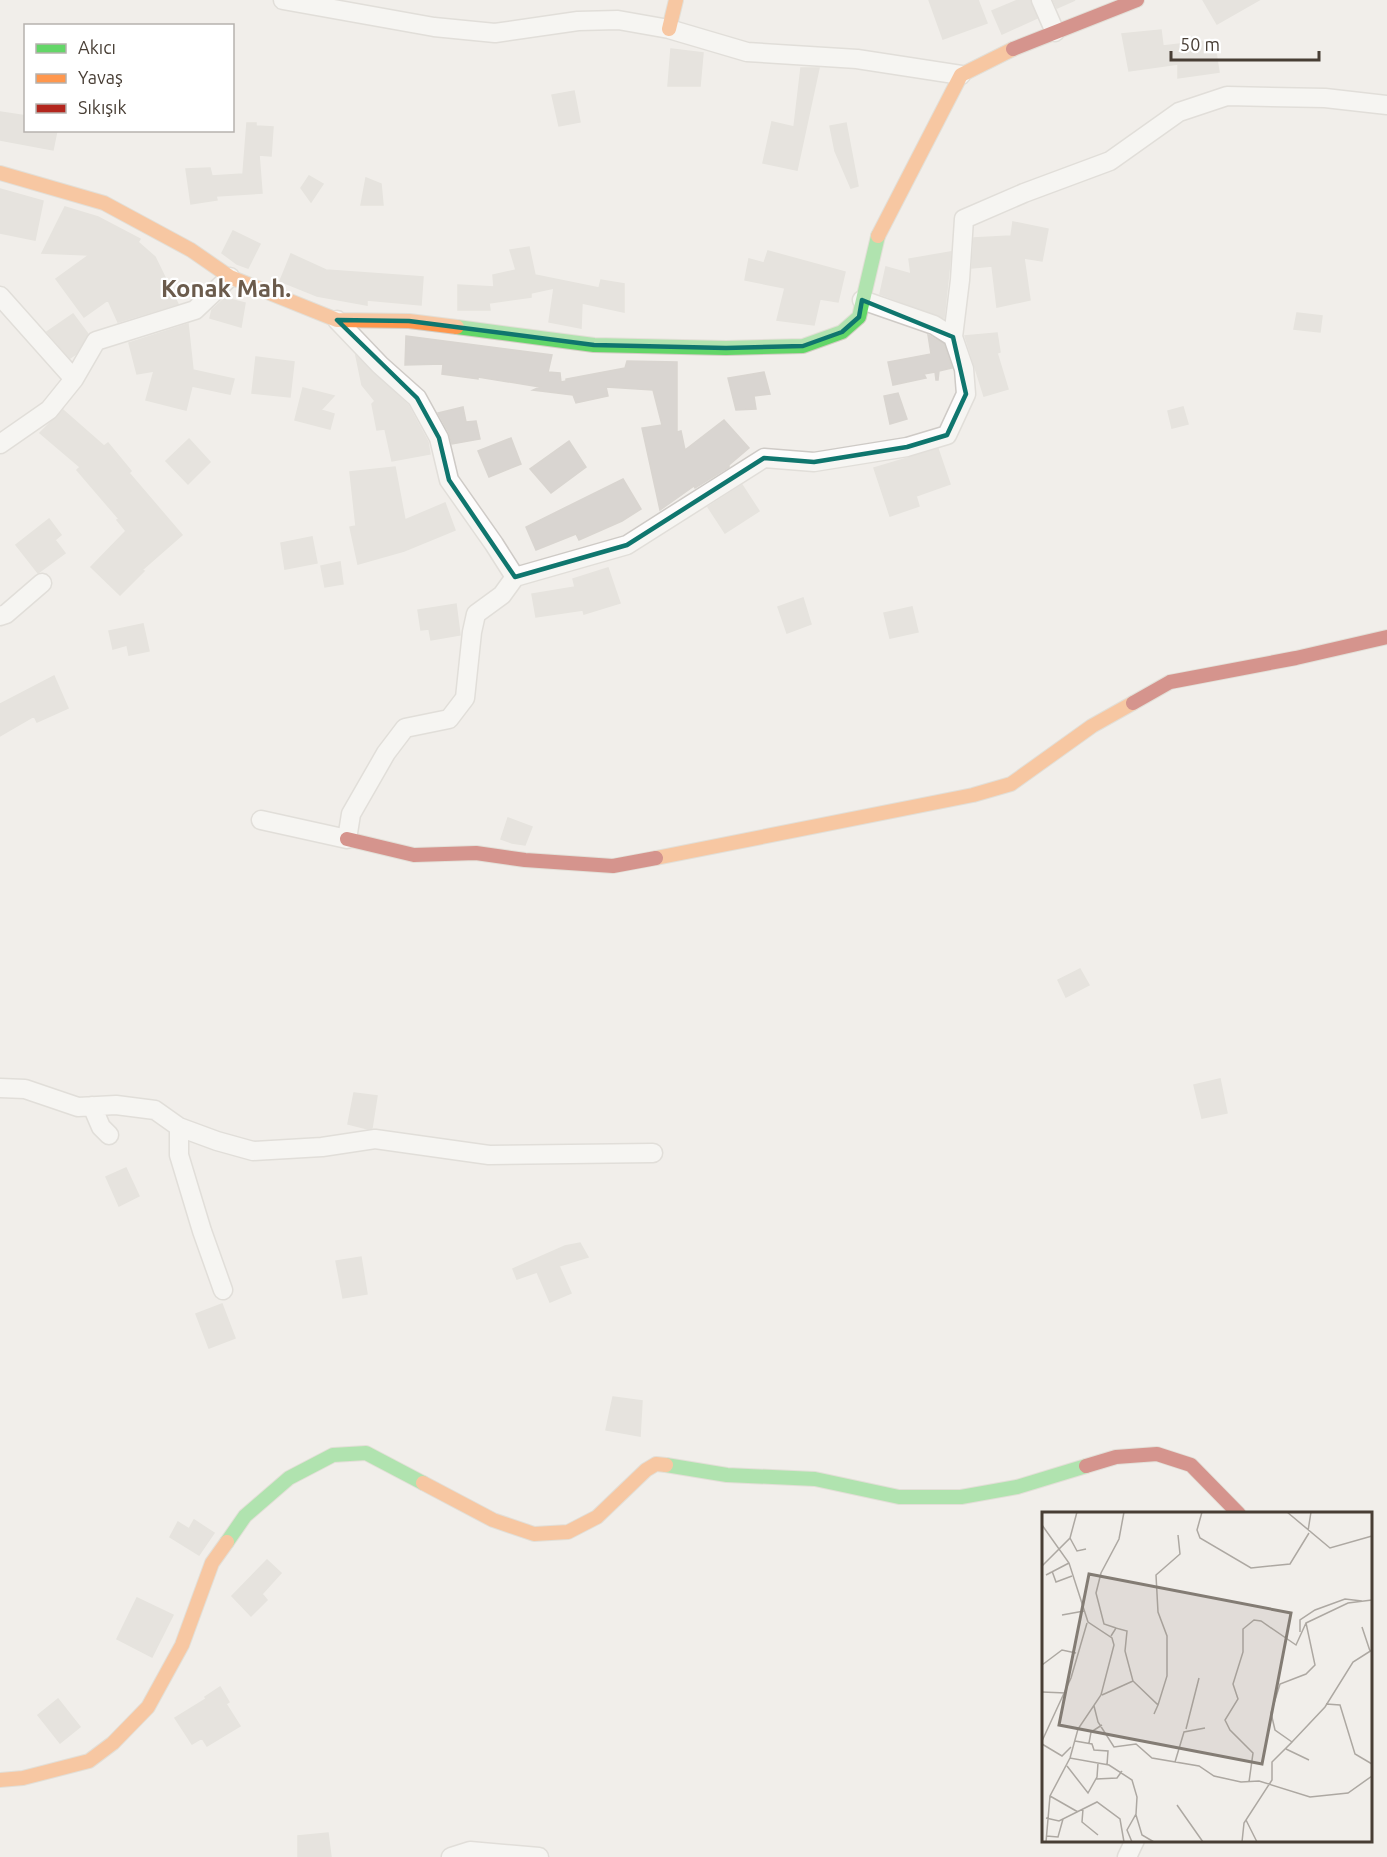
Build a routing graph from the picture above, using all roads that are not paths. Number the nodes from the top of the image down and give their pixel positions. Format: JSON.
{"nodes":[{"id":1,"x":676,"y":0,"type":"edge"},
{"id":2,"x":1041,"y":0,"type":"edge"},
{"id":3,"x":1137,"y":0,"type":"edge"},
{"id":4,"x":289,"y":1,"type":"edge"},
{"id":5,"x":669,"y":29,"type":"junction"},
{"id":6,"x":1055,"y":32,"type":"junction"},
{"id":7,"x":961,"y":75,"type":"junction"},
{"id":8,"x":1387,"y":105,"type":"edge"},
{"id":9,"x":0,"y":173,"type":"edge"},
{"id":10,"x":230,"y":277,"type":"junction"},
{"id":11,"x":0,"y":296,"type":"edge"},
{"id":12,"x":862,"y":300,"type":"junction"},
{"id":13,"x":337,"y":320,"type":"junction"},
{"id":14,"x":953,"y":337,"type":"junction"},
{"id":15,"x":74,"y":379,"type":"junction"},
{"id":16,"x":0,"y":444,"type":"edge"},
{"id":17,"x":515,"y":577,"type":"junction"},
{"id":18,"x":42,"y":583,"type":"dead end"},
{"id":19,"x":0,"y":616,"type":"edge"},
{"id":20,"x":1387,"y":637,"type":"edge"},
{"id":21,"x":261,"y":820,"type":"dead end"},
{"id":22,"x":346,"y":839,"type":"junction"},
{"id":23,"x":0,"y":1088,"type":"edge"},
{"id":24,"x":92,"y":1107,"type":"junction"},
{"id":25,"x":179,"y":1126,"type":"junction"},
{"id":26,"x":109,"y":1135,"type":"dead end"},
{"id":27,"x":653,"y":1153,"type":"dead end"},
{"id":28,"x":223,"y":1290,"type":"dead end"},
{"id":29,"x":1237,"y":1512,"type":"edge"},
{"id":30,"x":0,"y":1780,"type":"edge"},
{"id":31,"x":1134,"y":1842,"type":"edge"},
{"id":32,"x":451,"y":1857,"type":"edge"},
{"id":33,"x":539,"y":1857,"type":"edge"},
{"id":34,"x":1127,"y":1857,"type":"edge"}],
"edges":[{"from":1,"to":5,"type":"street"},
{"from":2,"to":6,"type":"street"},
{"from":3,"to":6,"type":"street"},
{"from":4,"to":5,"type":"street"},
{"from":5,"to":7,"type":"street"},
{"from":6,"to":7,"type":"street"},
{"from":7,"to":12,"type":"street"},
{"from":8,"to":14,"type":"street"},
{"from":9,"to":10,"type":"street"},
{"from":10,"to":13,"type":"street"},
{"from":10,"to":15,"type":"street"},
{"from":11,"to":15,"type":"street"},
{"from":12,"to":13,"type":"street"},
{"from":12,"to":14,"type":"street"},
{"from":13,"to":17,"type":"street"},
{"from":14,"to":17,"type":"street"},
{"from":15,"to":16,"type":"street"},
{"from":17,"to":22,"type":"street"},
{"from":18,"to":19,"type":"street"},
{"from":20,"to":22,"type":"street"},
{"from":21,"to":22,"type":"street"},
{"from":23,"to":24,"type":"street"},
{"from":24,"to":25,"type":"street"},
{"from":24,"to":26,"type":"street"},
{"from":25,"to":27,"type":"street"},
{"from":25,"to":28,"type":"street"},
{"from":29,"to":30,"type":"street"},
{"from":31,"to":34,"type":"street"},
{"from":32,"to":33,"type":"street"}]}
